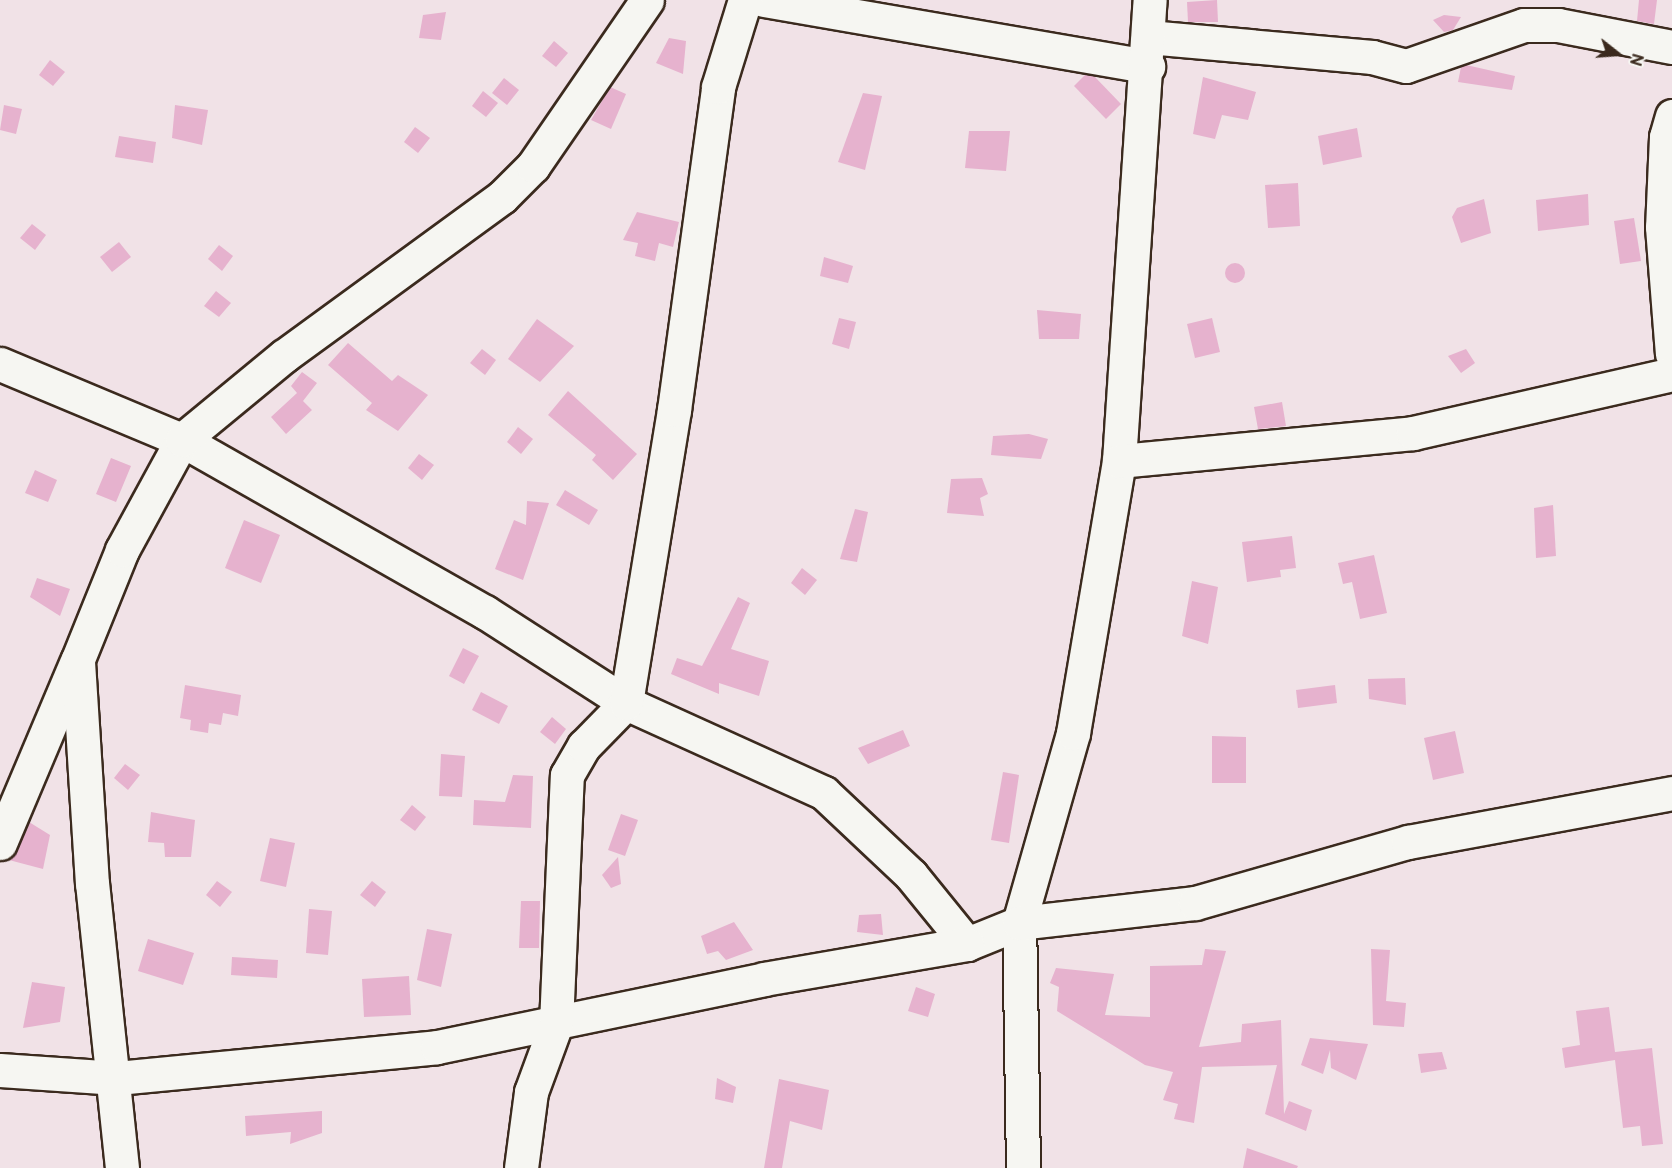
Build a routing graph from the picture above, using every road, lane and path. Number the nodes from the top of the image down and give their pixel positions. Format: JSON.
{"nodes":[{"id":1,"x":647,"y":0,"type":"edge"},
{"id":2,"x":745,"y":0,"type":"edge"},
{"id":3,"x":764,"y":0,"type":"edge"},
{"id":4,"x":1150,"y":0,"type":"edge"},
{"id":5,"x":1672,"y":47,"type":"edge"},
{"id":6,"x":1148,"y":51,"type":"junction"},
{"id":7,"x":1672,"y":116,"type":"edge"},
{"id":8,"x":1672,"y":354,"type":"edge"},
{"id":9,"x":0,"y":364,"type":"edge"},
{"id":10,"x":1672,"y":374,"type":"edge"},
{"id":11,"x":182,"y":440,"type":"junction"},
{"id":12,"x":1119,"y":461,"type":"junction"},
{"id":13,"x":78,"y":659,"type":"junction"},
{"id":14,"x":626,"y":703,"type":"junction"},
{"id":15,"x":1672,"y":793,"type":"edge"},
{"id":16,"x":0,"y":843,"type":"edge"},
{"id":17,"x":1019,"y":923,"type":"junction"},
{"id":18,"x":967,"y":944,"type":"junction"},
{"id":19,"x":556,"y":1024,"type":"junction"},
{"id":20,"x":0,"y":1070,"type":"edge"},
{"id":21,"x":117,"y":1078,"type":"junction"},
{"id":22,"x":123,"y":1168,"type":"edge"},
{"id":23,"x":521,"y":1168,"type":"edge"},
{"id":24,"x":1023,"y":1168,"type":"edge"}],
"edges":[{"from":1,"to":11,"type":"street"},
{"from":2,"to":14,"type":"street"},
{"from":3,"to":6,"type":"street"},
{"from":4,"to":6,"type":"street"},
{"from":5,"to":6,"type":"street"},
{"from":6,"to":12,"type":"street"},
{"from":7,"to":8,"type":"street"},
{"from":9,"to":11,"type":"street"},
{"from":10,"to":12,"type":"street"},
{"from":11,"to":13,"type":"street"},
{"from":11,"to":14,"type":"street"},
{"from":12,"to":17,"type":"street"},
{"from":13,"to":16,"type":"street"},
{"from":13,"to":21,"type":"street"},
{"from":14,"to":18,"type":"street"},
{"from":14,"to":19,"type":"street"},
{"from":15,"to":17,"type":"street"},
{"from":17,"to":18,"type":"street"},
{"from":17,"to":24,"type":"street"},
{"from":18,"to":19,"type":"street"},
{"from":19,"to":21,"type":"street"},
{"from":19,"to":23,"type":"street"},
{"from":20,"to":21,"type":"street"},
{"from":21,"to":22,"type":"street"}]}
